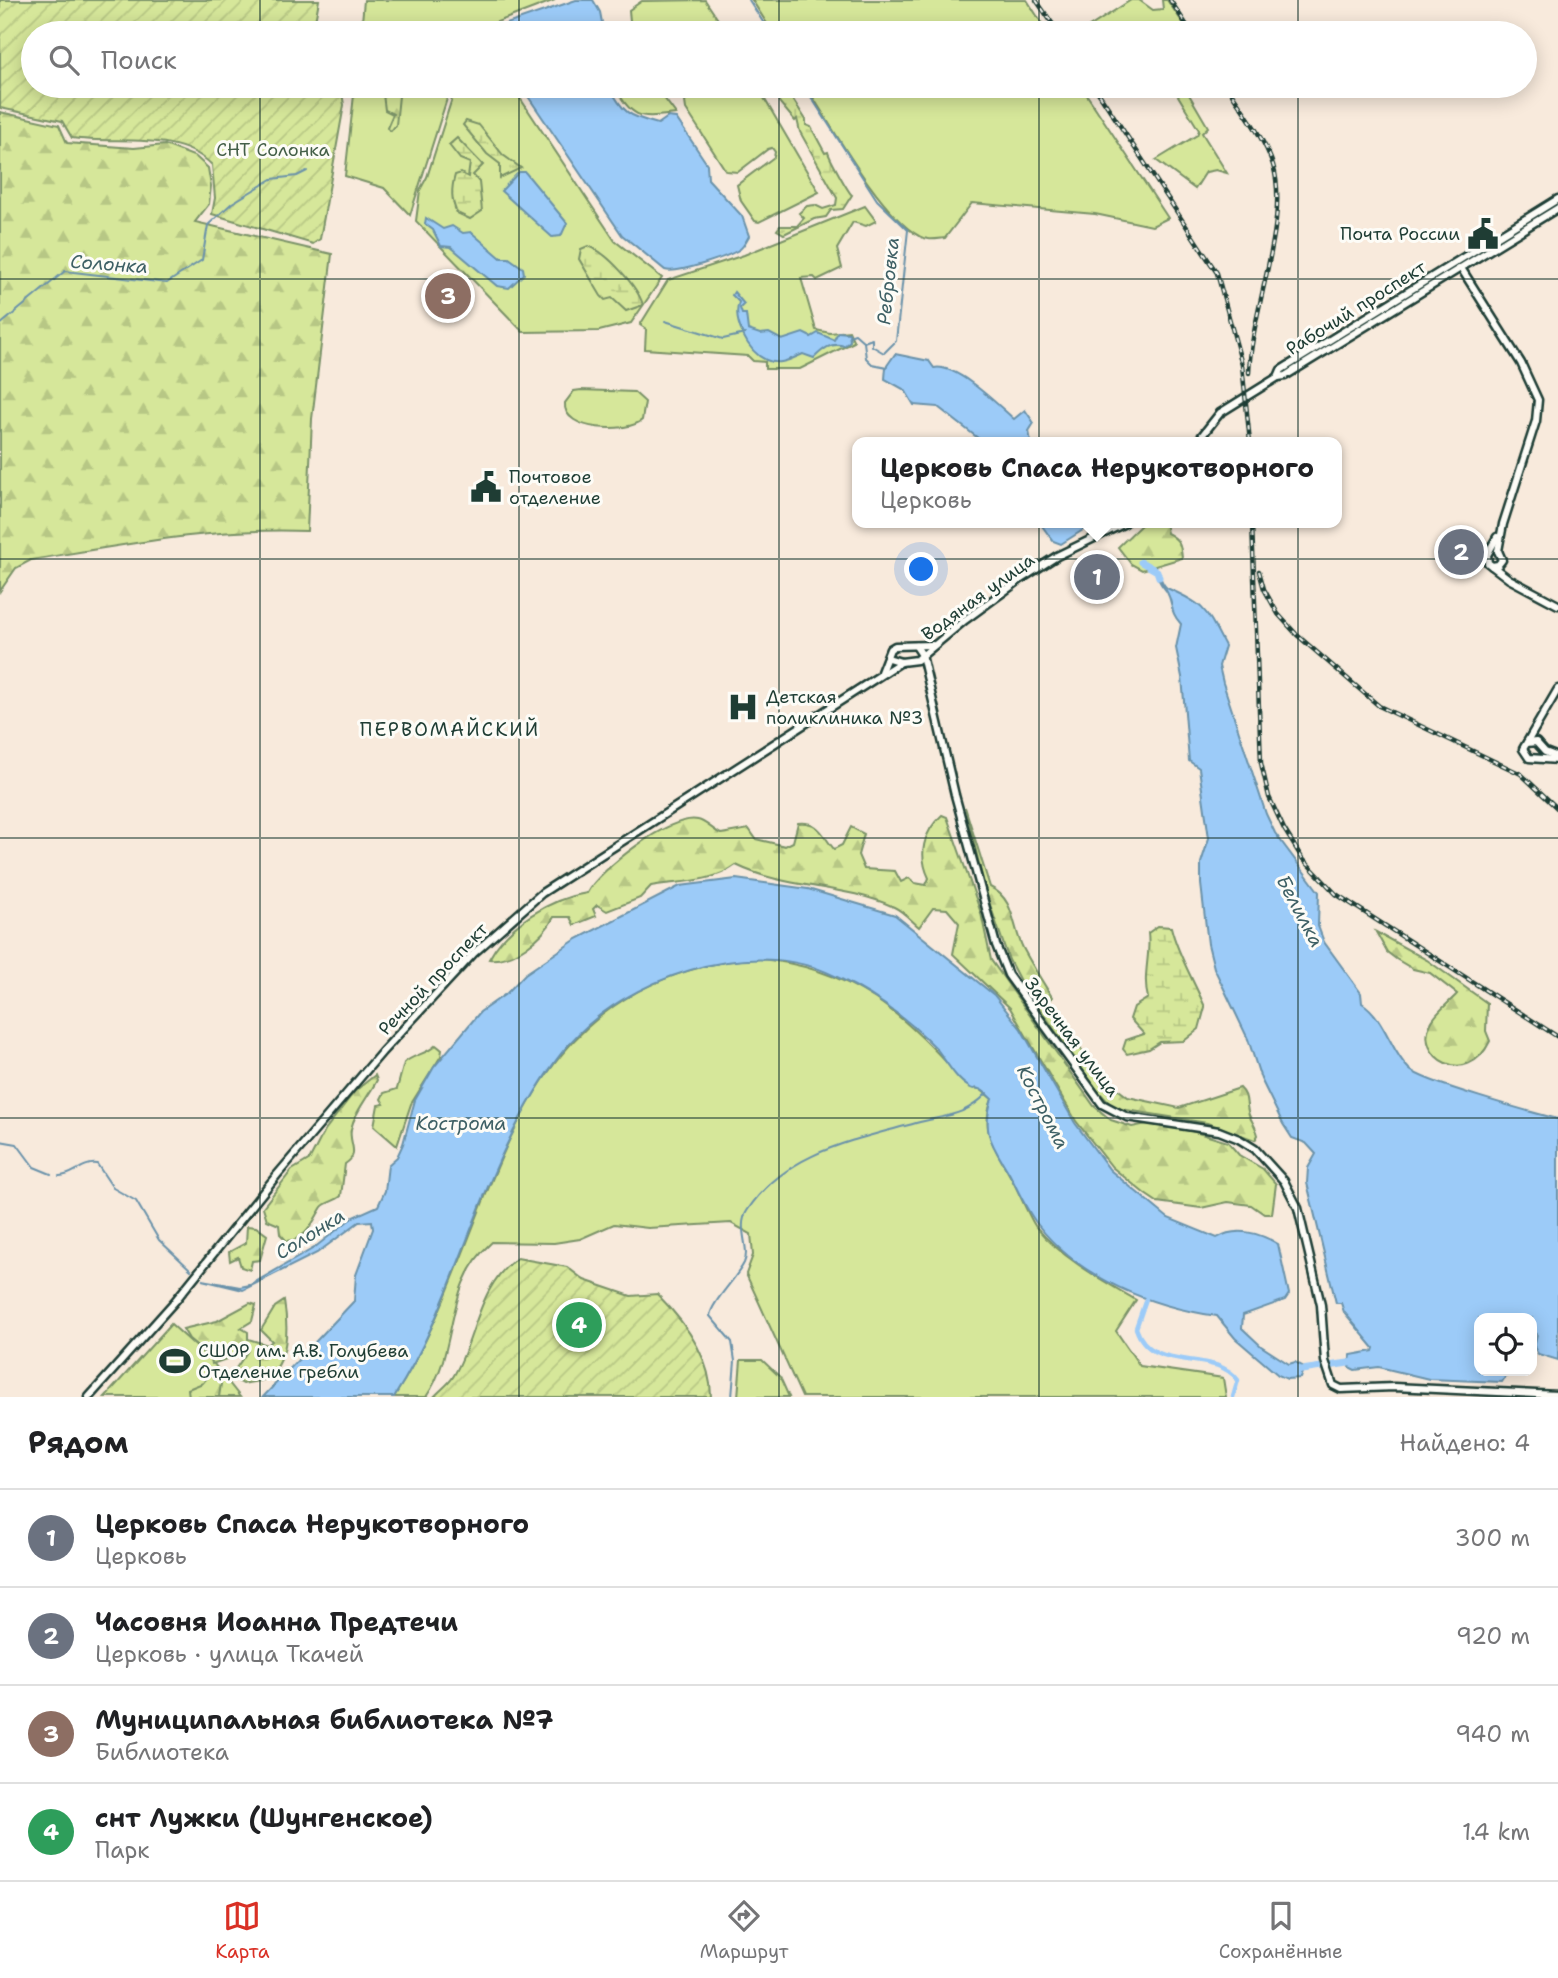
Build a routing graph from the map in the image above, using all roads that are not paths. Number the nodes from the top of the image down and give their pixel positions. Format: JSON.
{"nodes":[{"id":1,"x":1558,"y":199,"type":"edge"},
{"id":2,"x":1558,"y":208,"type":"edge"},
{"id":3,"x":1461,"y":268,"type":"junction"},
{"id":4,"x":1278,"y":377,"type":"junction"},
{"id":5,"x":1201,"y":437,"type":"edge"},
{"id":6,"x":1115,"y":528,"type":"edge"},
{"id":7,"x":1501,"y":529,"type":"junction"},
{"id":8,"x":1498,"y":551,"type":"junction"},
{"id":9,"x":1489,"y":553,"type":"junction"},
{"id":10,"x":1502,"y":560,"type":"junction"},
{"id":11,"x":1492,"y":566,"type":"junction"},
{"id":12,"x":1509,"y":579,"type":"junction"},
{"id":13,"x":1558,"y":605,"type":"edge"},
{"id":14,"x":916,"y":646,"type":"junction"},
{"id":15,"x":932,"y":646,"type":"junction"},
{"id":16,"x":922,"y":655,"type":"junction"},
{"id":17,"x":888,"y":658,"type":"junction"},
{"id":18,"x":901,"y":662,"type":"junction"},
{"id":19,"x":911,"y":662,"type":"junction"},
{"id":20,"x":879,"y":675,"type":"junction"},
{"id":21,"x":926,"y":678,"type":"junction"},
{"id":22,"x":1558,"y":689,"type":"edge"},
{"id":23,"x":1538,"y":724,"type":"junction"},
{"id":24,"x":1525,"y":744,"type":"junction"},
{"id":25,"x":1539,"y":745,"type":"junction"},
{"id":26,"x":1533,"y":758,"type":"junction"},
{"id":27,"x":1558,"y":758,"type":"edge"},
{"id":28,"x":1558,"y":1395,"type":"edge"},
{"id":29,"x":89,"y":1397,"type":"edge"}],
"edges":[{"from":1,"to":4,"type":"street","name":"Рабочий проспект"},
{"from":2,"to":3,"type":"street","name":"Рабочий проспект"},
{"from":3,"to":4,"type":"street","name":"Рабочий проспект"},
{"from":3,"to":7,"type":"street"},
{"from":4,"to":5,"type":"street","name":"Рабочий проспект"},
{"from":6,"to":15,"type":"street","name":"Водяная улица"},
{"from":7,"to":8,"type":"street"},
{"from":7,"to":9,"type":"street"},
{"from":8,"to":9,"type":"street"},
{"from":8,"to":10,"type":"street"},
{"from":9,"to":11,"type":"street"},
{"from":10,"to":11,"type":"street"},
{"from":10,"to":12,"type":"street"},
{"from":11,"to":12,"type":"street"},
{"from":12,"to":13,"type":"street"},
{"from":14,"to":15,"type":"street"},
{"from":14,"to":16,"type":"street"},
{"from":14,"to":17,"type":"street"},
{"from":15,"to":16,"type":"street","name":"Водяная улица"},
{"from":16,"to":19,"type":"street","name":"Водяная улица"},
{"from":16,"to":21,"type":"street","name":"Заречная улица"},
{"from":17,"to":18,"type":"street"},
{"from":17,"to":20,"type":"street"},
{"from":18,"to":19,"type":"street"},
{"from":18,"to":20,"type":"street","name":"Речной проспект"},
{"from":19,"to":21,"type":"street"},
{"from":20,"to":29,"type":"street","name":"Речной проспект"},
{"from":21,"to":28,"type":"street","name":"Заречная улица"},
{"from":22,"to":23,"type":"street"},
{"from":23,"to":24,"type":"street"},
{"from":23,"to":25,"type":"street"},
{"from":24,"to":25,"type":"street"},
{"from":24,"to":26,"type":"street"},
{"from":25,"to":26,"type":"street"},
{"from":25,"to":27,"type":"street"},
{"from":26,"to":27,"type":"street"}]}
